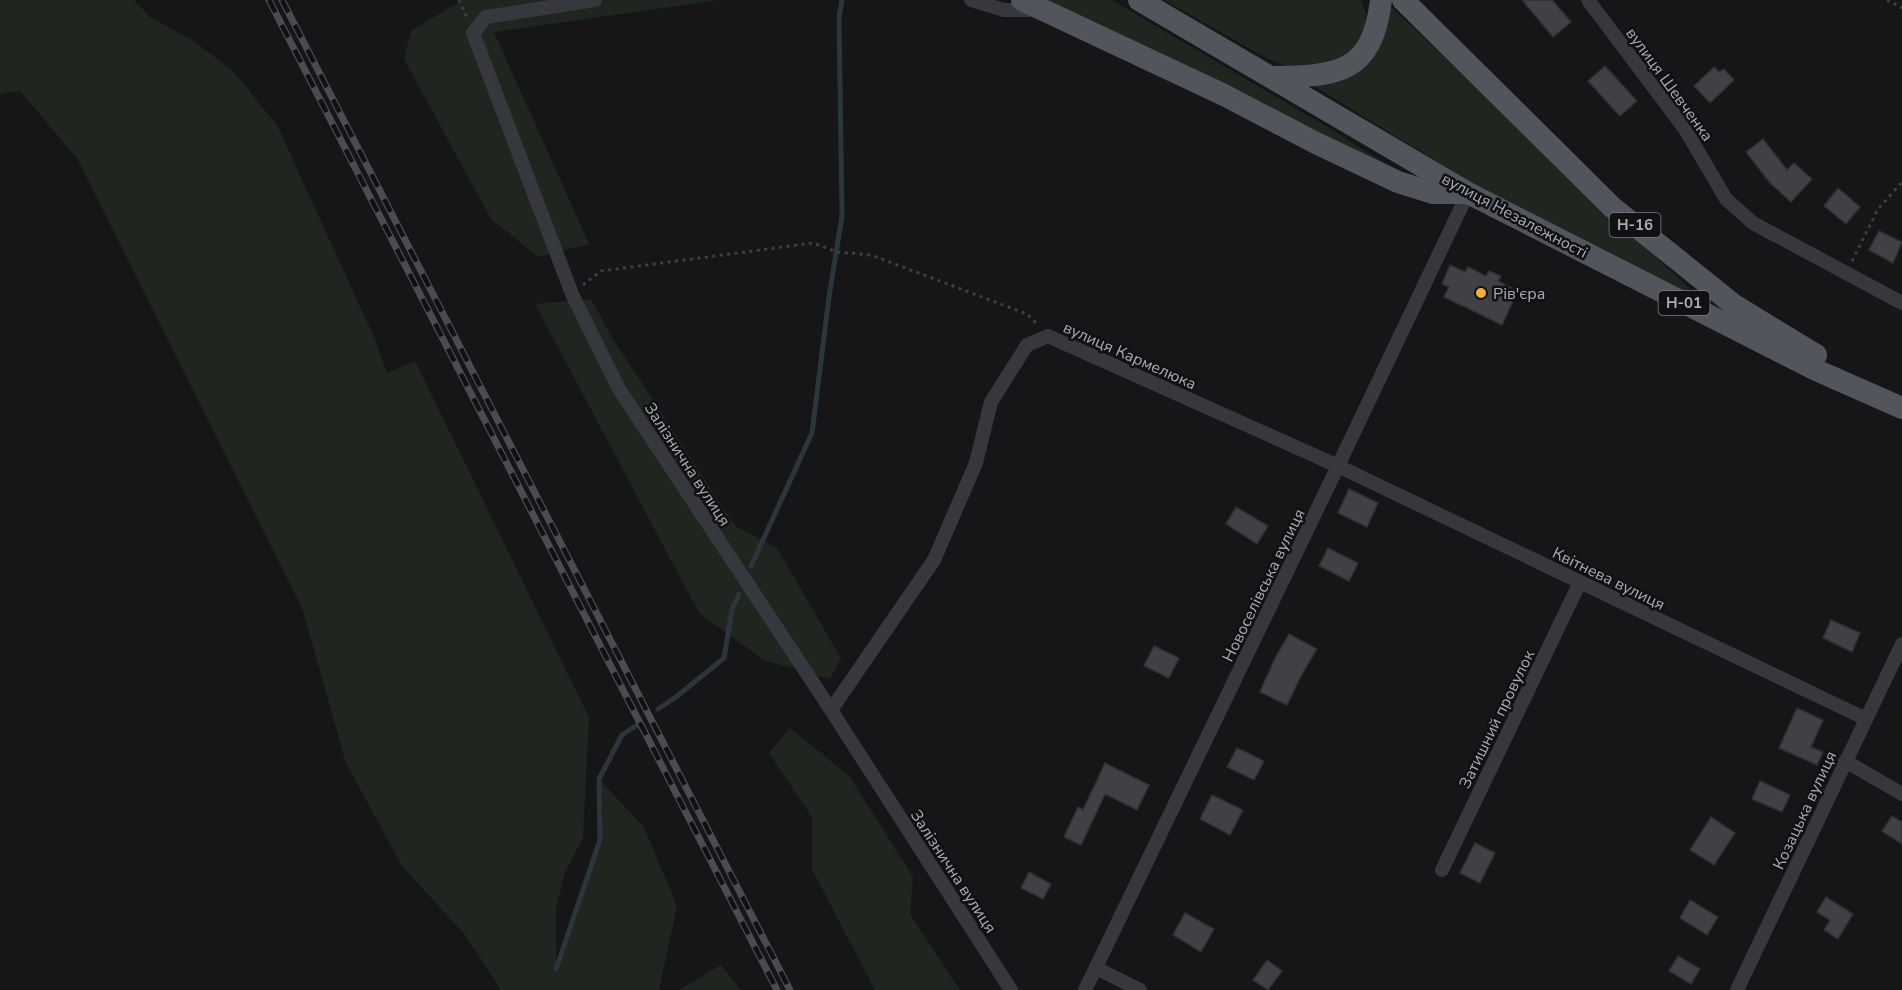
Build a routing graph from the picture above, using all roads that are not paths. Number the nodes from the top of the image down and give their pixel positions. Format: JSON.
{"nodes":[{"id":1,"x":595,"y":0,"type":"edge"},
{"id":2,"x":971,"y":0,"type":"edge"},
{"id":3,"x":1022,"y":0,"type":"edge"},
{"id":4,"x":1139,"y":0,"type":"edge"},
{"id":5,"x":1381,"y":0,"type":"edge"},
{"id":6,"x":1403,"y":0,"type":"edge"},
{"id":7,"x":1588,"y":0,"type":"edge"},
{"id":8,"x":1044,"y":10,"type":"junction"},
{"id":9,"x":1272,"y":77,"type":"junction"},
{"id":10,"x":1468,"y":192,"type":"junction"},
{"id":11,"x":1902,"y":303,"type":"edge"},
{"id":12,"x":1902,"y":408,"type":"edge"},
{"id":13,"x":1338,"y":466,"type":"junction"},
{"id":14,"x":1580,"y":582,"type":"junction"},
{"id":15,"x":1902,"y":644,"type":"edge"},
{"id":16,"x":831,"y":710,"type":"junction"},
{"id":17,"x":1866,"y":719,"type":"junction"},
{"id":18,"x":1845,"y":761,"type":"junction"},
{"id":19,"x":1902,"y":794,"type":"edge"},
{"id":20,"x":1442,"y":870,"type":"dead end"},
{"id":21,"x":1096,"y":968,"type":"junction"},
{"id":22,"x":1011,"y":990,"type":"edge"},
{"id":23,"x":1085,"y":990,"type":"edge"},
{"id":24,"x":1140,"y":990,"type":"edge"},
{"id":25,"x":1737,"y":990,"type":"edge"}],
"edges":[{"from":1,"to":16,"type":"street","name":"Залізнична вулиця"},
{"from":2,"to":8,"type":"street"},
{"from":3,"to":8,"type":"main road"},
{"from":4,"to":9,"type":"main road","name":"вулиця Незалежності","number":"Н-01"},
{"from":5,"to":9,"type":"main road"},
{"from":6,"to":12,"type":"main road","number":"Н-16"},
{"from":7,"to":11,"type":"street","name":"вулиця Шевченка"},
{"from":8,"to":10,"type":"main road"},
{"from":9,"to":10,"type":"main road","name":"вулиця Незалежності","number":"Н-01"},
{"from":10,"to":12,"type":"main road","name":"вулиця Незалежності","number":"Н-01"},
{"from":10,"to":13,"type":"street","name":"Новоселівська вулиця"},
{"from":13,"to":14,"type":"street","name":"Квітнева вулиця"},
{"from":13,"to":16,"type":"street","name":"вулиця Кармелюка"},
{"from":13,"to":21,"type":"street","name":"Новоселівська вулиця"},
{"from":14,"to":17,"type":"street","name":"Квітнева вулиця"},
{"from":14,"to":20,"type":"street","name":"Затишний провулок"},
{"from":15,"to":17,"type":"street","name":"Козацька вулиця"},
{"from":16,"to":22,"type":"street","name":"Залізнична вулиця"},
{"from":17,"to":18,"type":"street","name":"Козацька вулиця"},
{"from":18,"to":19,"type":"street"},
{"from":18,"to":25,"type":"street","name":"Козацька вулиця"},
{"from":21,"to":23,"type":"street","name":"Новоселівська вулиця"},
{"from":21,"to":24,"type":"street"}]}
